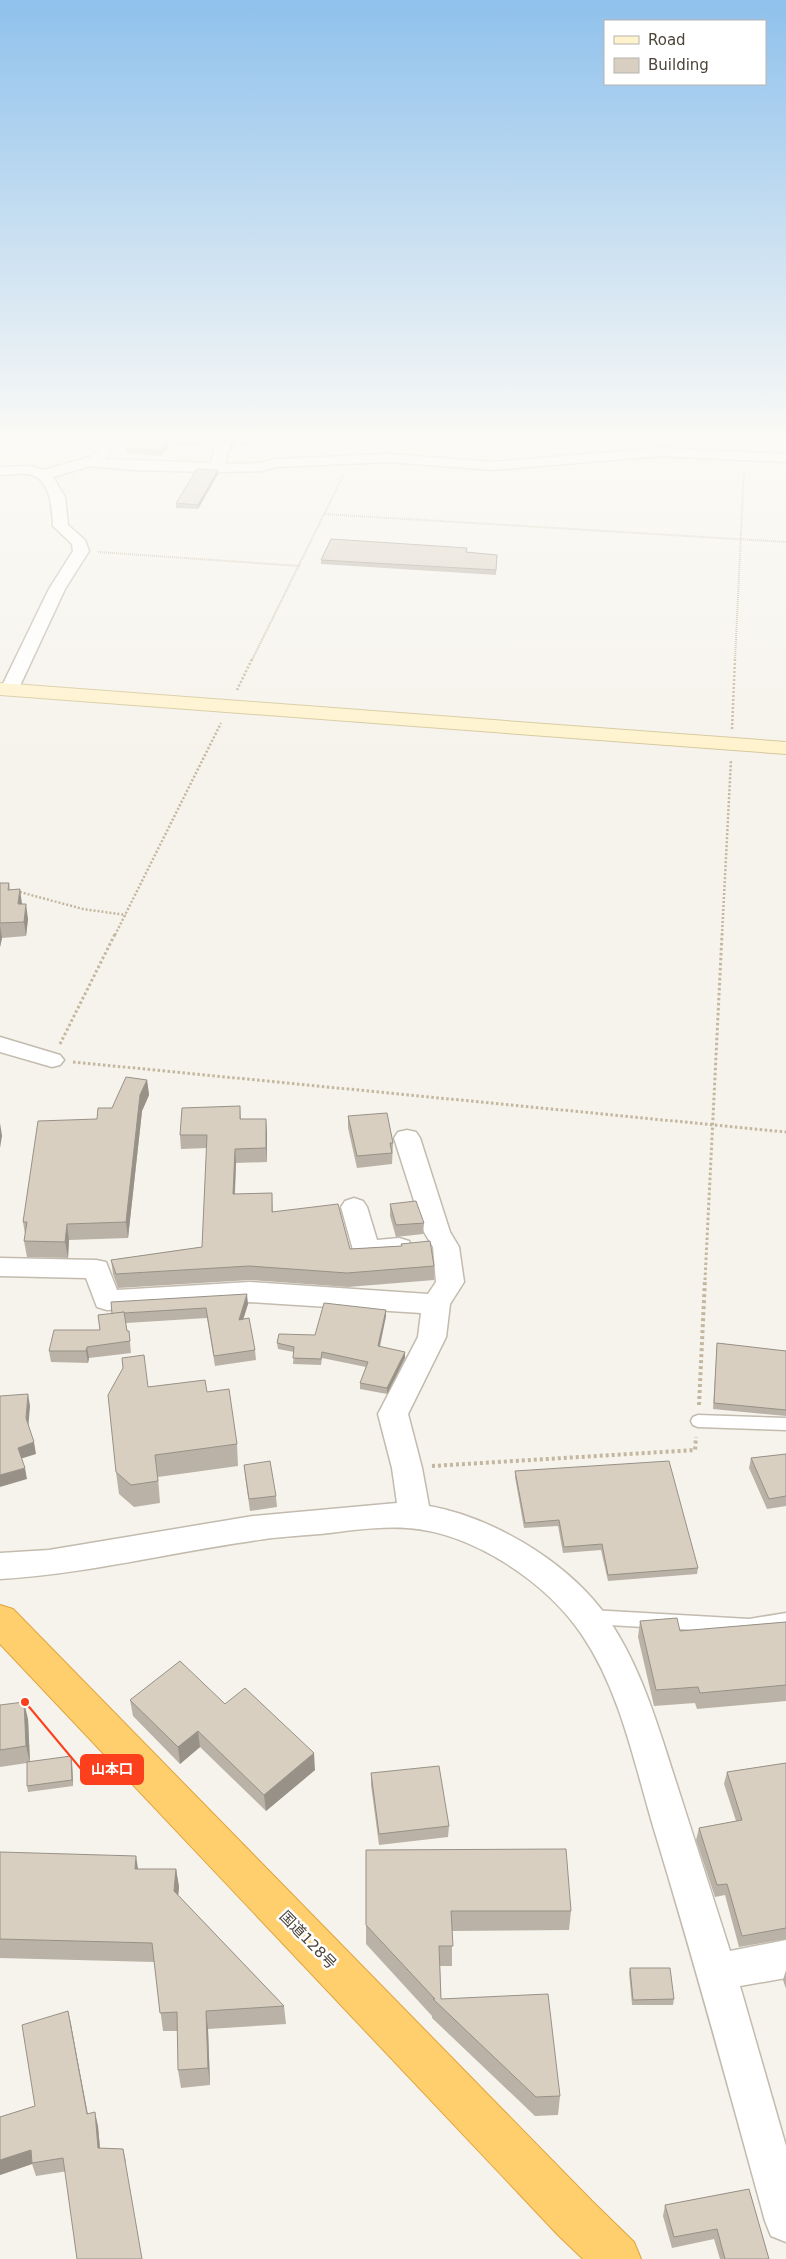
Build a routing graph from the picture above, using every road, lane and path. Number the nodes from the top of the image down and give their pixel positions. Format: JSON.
{"nodes":[{"id":1,"x":80,"y":546,"type":"edge"},
{"id":2,"x":309,"y":546,"type":"edge"},
{"id":3,"x":741,"y":546,"type":"edge"},
{"id":4,"x":81,"y":551,"type":"junction"},
{"id":5,"x":300,"y":566,"type":"junction"},
{"id":6,"x":4,"y":689,"type":"edge"},
{"id":7,"x":229,"y":706,"type":"junction"},
{"id":8,"x":732,"y":744,"type":"junction"},
{"id":9,"x":786,"y":748,"type":"edge"},
{"id":10,"x":9,"y":889,"type":"edge"},
{"id":11,"x":126,"y":915,"type":"junction"},
{"id":12,"x":0,"y":1044,"type":"edge"},
{"id":13,"x":52,"y":1060,"type":"junction"},
{"id":14,"x":712,"y":1125,"type":"junction"},
{"id":15,"x":786,"y":1132,"type":"edge"},
{"id":16,"x":408,"y":1138,"type":"dead end"},
{"id":17,"x":354,"y":1207,"type":"dead end"},
{"id":18,"x":444,"y":1243,"type":"junction"},
{"id":19,"x":0,"y":1267,"type":"edge"},
{"id":20,"x":436,"y":1304,"type":"junction"},
{"id":21,"x":698,"y":1421,"type":"junction"},
{"id":22,"x":786,"y":1424,"type":"edge"},
{"id":23,"x":407,"y":1468,"type":"junction"},
{"id":24,"x":416,"y":1516,"type":"junction"},
{"id":25,"x":0,"y":1566,"type":"edge"},
{"id":26,"x":588,"y":1617,"type":"junction"},
{"id":27,"x":0,"y":1620,"type":"edge"},
{"id":28,"x":786,"y":1620,"type":"edge"},
{"id":29,"x":786,"y":1960,"type":"edge"},
{"id":30,"x":717,"y":1972,"type":"junction"},
{"id":31,"x":786,"y":2222,"type":"edge"},
{"id":32,"x":617,"y":2259,"type":"edge"}],
"edges":[{"from":1,"to":4,"type":"street"},
{"from":2,"to":5,"type":"path"},
{"from":3,"to":8,"type":"path"},
{"from":4,"to":5,"type":"path"},
{"from":4,"to":6,"type":"street"},
{"from":5,"to":7,"type":"path"},
{"from":6,"to":7,"type":"street"},
{"from":7,"to":8,"type":"street"},
{"from":7,"to":11,"type":"path"},
{"from":8,"to":9,"type":"street"},
{"from":8,"to":14,"type":"path"},
{"from":10,"to":11,"type":"path"},
{"from":11,"to":13,"type":"path"},
{"from":12,"to":13,"type":"street"},
{"from":13,"to":14,"type":"path"},
{"from":14,"to":15,"type":"path"},
{"from":14,"to":21,"type":"path"},
{"from":16,"to":18,"type":"street"},
{"from":17,"to":18,"type":"street"},
{"from":18,"to":20,"type":"street"},
{"from":19,"to":20,"type":"street"},
{"from":20,"to":23,"type":"street"},
{"from":21,"to":22,"type":"lane"},
{"from":21,"to":23,"type":"path"},
{"from":23,"to":24,"type":"street"},
{"from":24,"to":25,"type":"street"},
{"from":24,"to":26,"type":"street"},
{"from":26,"to":28,"type":"lane"},
{"from":26,"to":30,"type":"street"},
{"from":27,"to":32,"type":"highway","name":"国道128号"},
{"from":29,"to":30,"type":"street"},
{"from":30,"to":31,"type":"street"}]}
